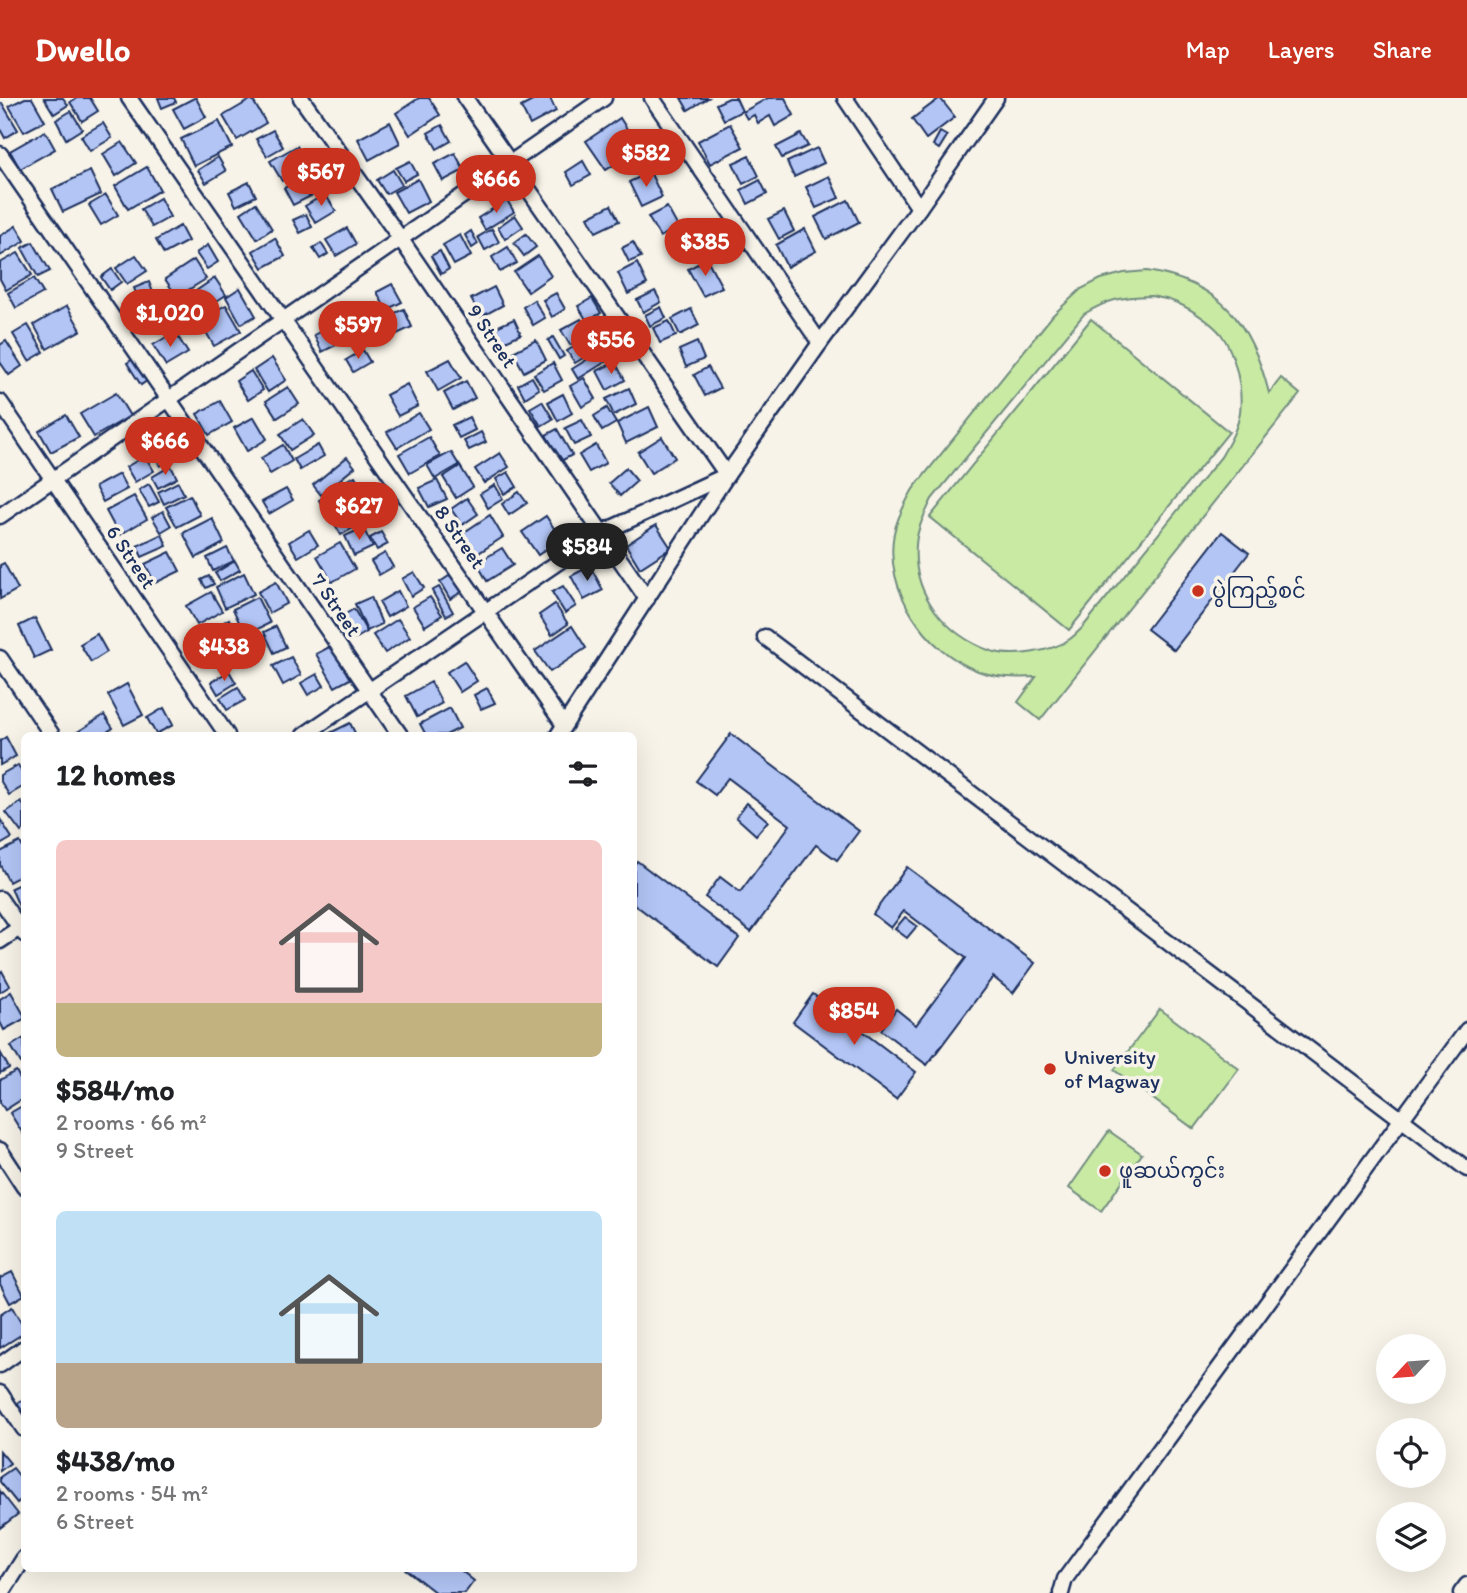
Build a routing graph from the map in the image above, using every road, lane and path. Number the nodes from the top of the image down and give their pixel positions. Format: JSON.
{"nodes":[{"id":1,"x":129,"y":98,"type":"edge"},
{"id":2,"x":301,"y":98,"type":"edge"},
{"id":3,"x":466,"y":98,"type":"edge"},
{"id":4,"x":604,"y":98,"type":"edge"},
{"id":5,"x":652,"y":98,"type":"edge"},
{"id":6,"x":845,"y":98,"type":"edge"},
{"id":7,"x":996,"y":98,"type":"edge"},
{"id":8,"x":0,"y":154,"type":"edge"},
{"id":9,"x":511,"y":163,"type":"junction"},
{"id":10,"x":919,"y":208,"type":"junction"},
{"id":11,"x":400,"y":238,"type":"junction"},
{"id":12,"x":284,"y":319,"type":"junction"},
{"id":13,"x":820,"y":343,"type":"junction"},
{"id":14,"x":169,"y":399,"type":"junction"},
{"id":15,"x":0,"y":402,"type":"edge"},
{"id":16,"x":727,"y":475,"type":"junction"},
{"id":17,"x":52,"y":480,"type":"junction"},
{"id":18,"x":0,"y":516,"type":"edge"},
{"id":19,"x":601,"y":533,"type":"junction"},
{"id":20,"x":647,"y":598,"type":"junction"},
{"id":21,"x":486,"y":611,"type":"junction"},
{"id":22,"x":765,"y":637,"type":"dead end"},
{"id":23,"x":0,"y":658,"type":"edge"},
{"id":24,"x":369,"y":690,"type":"junction"},
{"id":25,"x":561,"y":730,"type":"edge"},
{"id":26,"x":50,"y":732,"type":"edge"},
{"id":27,"x":225,"y":732,"type":"edge"},
{"id":28,"x":308,"y":732,"type":"edge"},
{"id":29,"x":398,"y":732,"type":"edge"},
{"id":30,"x":0,"y":899,"type":"edge"},
{"id":31,"x":21,"y":926,"type":"edge"},
{"id":32,"x":21,"y":930,"type":"edge"},
{"id":33,"x":0,"y":942,"type":"edge"},
{"id":34,"x":1467,"y":1030,"type":"edge"},
{"id":35,"x":1401,"y":1119,"type":"junction"},
{"id":36,"x":0,"y":1150,"type":"edge"},
{"id":37,"x":1467,"y":1169,"type":"edge"},
{"id":38,"x":21,"y":1182,"type":"edge"},
{"id":39,"x":21,"y":1350,"type":"edge"},
{"id":40,"x":0,"y":1365,"type":"edge"},
{"id":41,"x":0,"y":1393,"type":"edge"},
{"id":42,"x":21,"y":1424,"type":"edge"},
{"id":43,"x":21,"y":1563,"type":"edge"},
{"id":44,"x":1467,"y":1585,"type":"edge"},
{"id":45,"x":2,"y":1593,"type":"edge"},
{"id":46,"x":1061,"y":1593,"type":"edge"},
{"id":47,"x":1461,"y":1593,"type":"edge"}],
"edges":[{"from":1,"to":12,"type":"street","name":"8 Street"},
{"from":2,"to":11,"type":"street","name":"9 Street"},
{"from":3,"to":9,"type":"street"},
{"from":4,"to":9,"type":"street"},
{"from":5,"to":13,"type":"street"},
{"from":6,"to":10,"type":"street"},
{"from":7,"to":10,"type":"street"},
{"from":8,"to":14,"type":"street","name":"7 Street"},
{"from":9,"to":11,"type":"street"},
{"from":9,"to":16,"type":"street"},
{"from":10,"to":13,"type":"street"},
{"from":11,"to":12,"type":"street"},
{"from":11,"to":19,"type":"street","name":"9 Street"},
{"from":12,"to":14,"type":"street"},
{"from":12,"to":21,"type":"street","name":"8 Street"},
{"from":13,"to":16,"type":"street"},
{"from":14,"to":17,"type":"street"},
{"from":14,"to":24,"type":"street","name":"7 Street"},
{"from":15,"to":17,"type":"street","name":"6 Street"},
{"from":16,"to":19,"type":"street"},
{"from":16,"to":20,"type":"street"},
{"from":17,"to":18,"type":"street"},
{"from":17,"to":27,"type":"street","name":"6 Street"},
{"from":19,"to":20,"type":"street","name":"9 Street"},
{"from":19,"to":21,"type":"street"},
{"from":20,"to":25,"type":"street"},
{"from":21,"to":24,"type":"street"},
{"from":21,"to":25,"type":"street","name":"8 Street"},
{"from":22,"to":35,"type":"street"},
{"from":23,"to":26,"type":"street"},
{"from":24,"to":28,"type":"street"},
{"from":24,"to":29,"type":"street","name":"7 Street"},
{"from":30,"to":31,"type":"street"},
{"from":32,"to":33,"type":"street"},
{"from":34,"to":35,"type":"street"},
{"from":35,"to":37,"type":"street"},
{"from":35,"to":46,"type":"street"},
{"from":36,"to":38,"type":"street"},
{"from":39,"to":40,"type":"street"},
{"from":41,"to":42,"type":"street"},
{"from":43,"to":45,"type":"street"},
{"from":44,"to":47,"type":"street"}]}
